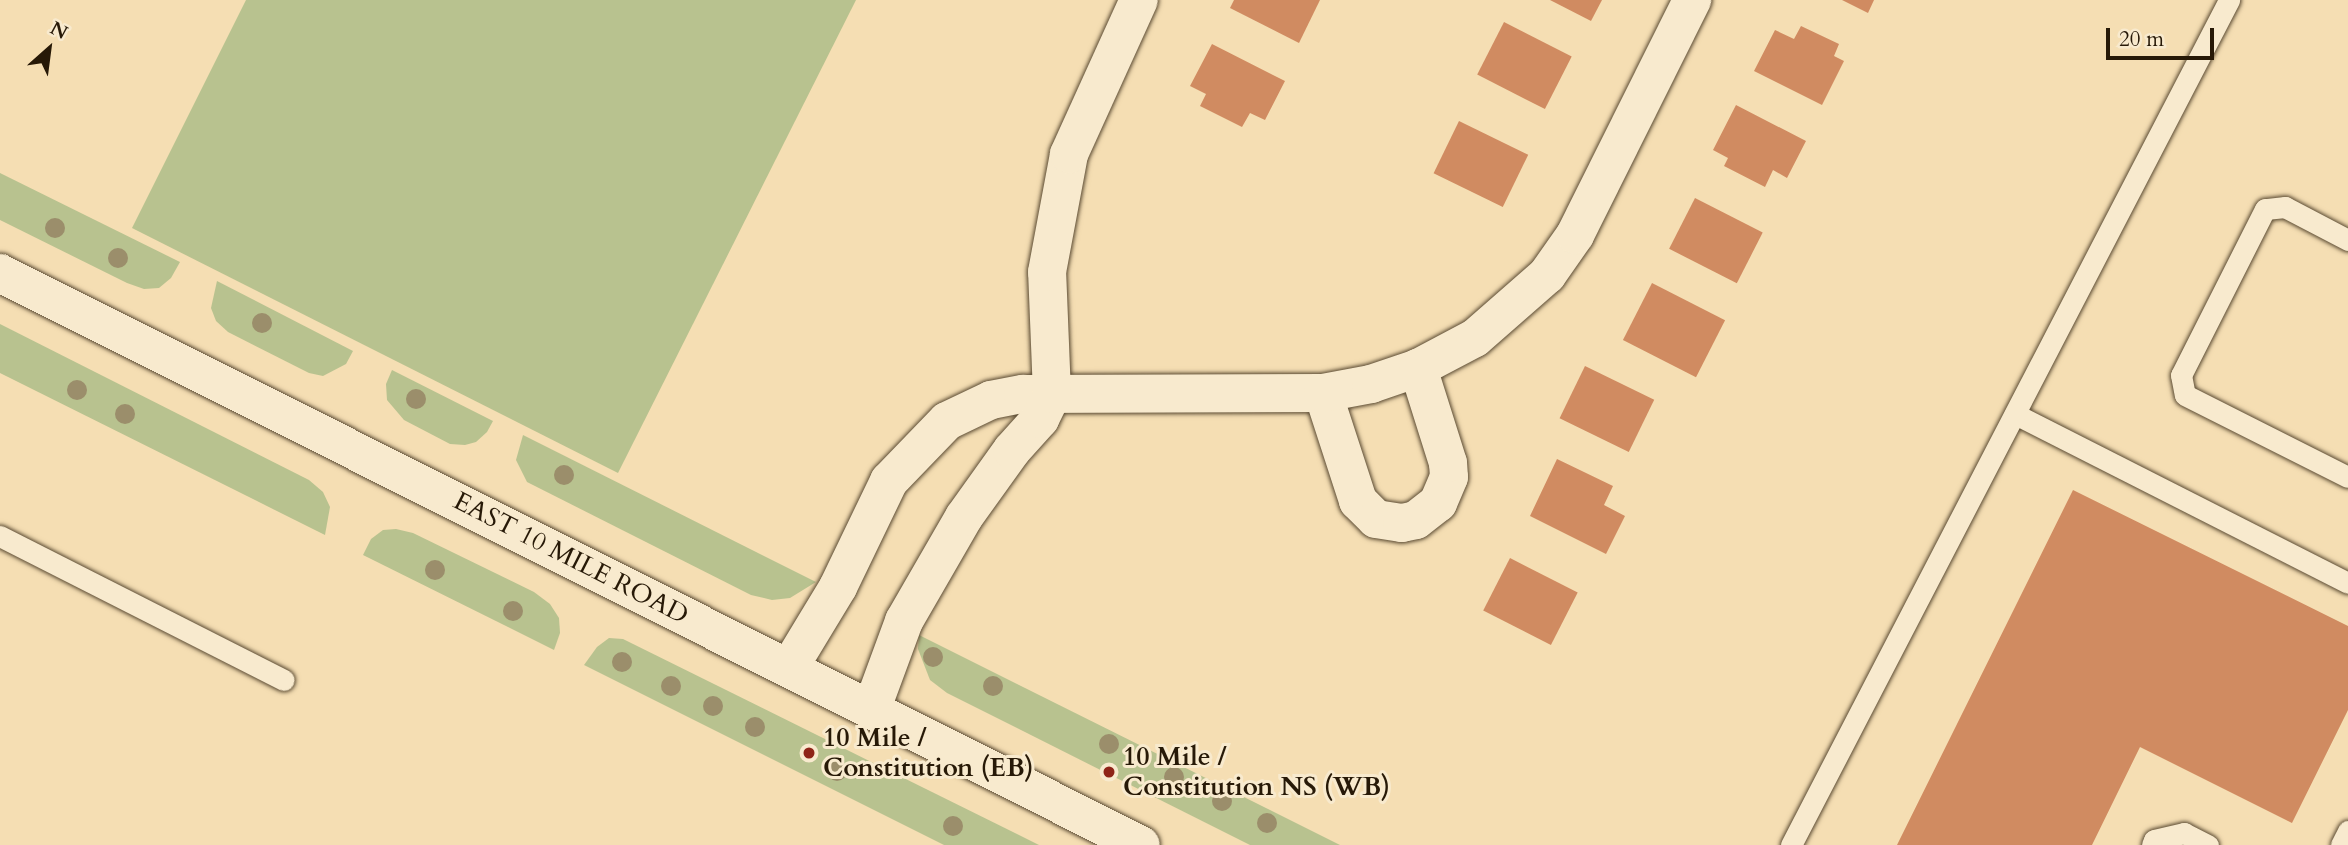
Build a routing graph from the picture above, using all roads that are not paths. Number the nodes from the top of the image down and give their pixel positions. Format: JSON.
{"nodes":[{"id":1,"x":1139,"y":0,"type":"edge"},
{"id":2,"x":1692,"y":0,"type":"edge"},
{"id":3,"x":2229,"y":0,"type":"edge"},
{"id":4,"x":2348,"y":240,"type":"edge"},
{"id":5,"x":0,"y":273,"type":"edge"},
{"id":6,"x":1418,"y":368,"type":"junction"},
{"id":7,"x":1323,"y":393,"type":"junction"},
{"id":8,"x":1052,"y":394,"type":"junction"},
{"id":9,"x":2015,"y":414,"type":"junction"},
{"id":10,"x":2348,"y":477,"type":"edge"},
{"id":11,"x":0,"y":536,"type":"edge"},
{"id":12,"x":2348,"y":583,"type":"edge"},
{"id":13,"x":789,"y":668,"type":"junction"},
{"id":14,"x":284,"y":680,"type":"dead end"},
{"id":15,"x":872,"y":708,"type":"junction"},
{"id":16,"x":2348,"y":831,"type":"edge"},
{"id":17,"x":1141,"y":845,"type":"edge"},
{"id":18,"x":1791,"y":845,"type":"edge"},
{"id":19,"x":2151,"y":845,"type":"edge"},
{"id":20,"x":2208,"y":845,"type":"edge"},
{"id":21,"x":2341,"y":845,"type":"edge"}],
"edges":[{"from":1,"to":8,"type":"street"},
{"from":2,"to":6,"type":"street"},
{"from":3,"to":9,"type":"lane"},
{"from":4,"to":10,"type":"lane"},
{"from":5,"to":13,"type":"street","name":"EAST 10 MILE ROAD"},
{"from":6,"to":7,"type":"street"},
{"from":6,"to":7,"type":"street"},
{"from":7,"to":8,"type":"street"},
{"from":8,"to":13,"type":"street"},
{"from":8,"to":15,"type":"street"},
{"from":9,"to":12,"type":"lane"},
{"from":9,"to":18,"type":"lane"},
{"from":11,"to":14,"type":"lane"},
{"from":13,"to":15,"type":"street","name":"EAST 10 MILE ROAD"},
{"from":15,"to":17,"type":"street","name":"EAST 10 MILE ROAD"},
{"from":16,"to":21,"type":"lane"},
{"from":19,"to":20,"type":"lane"}]}
